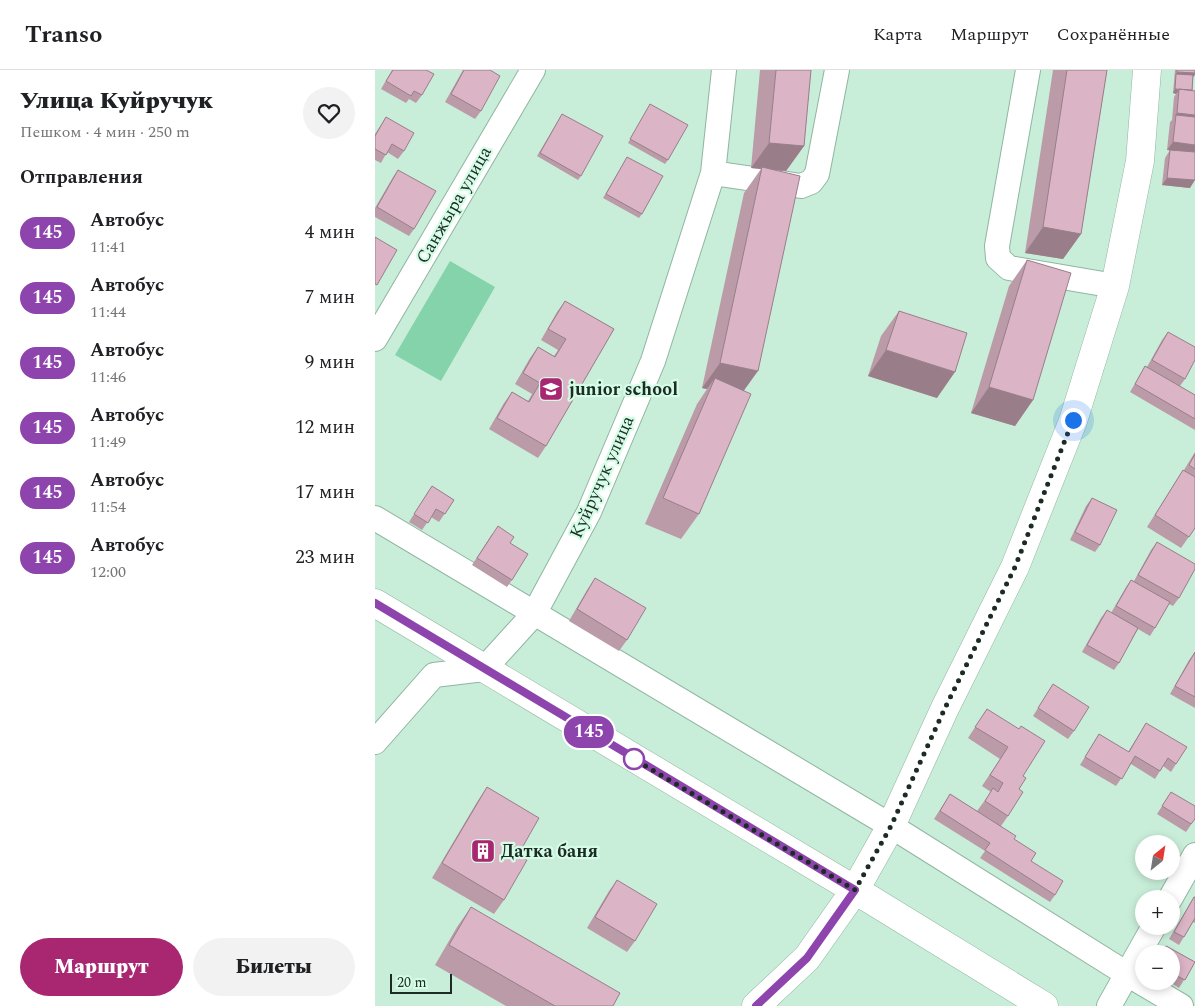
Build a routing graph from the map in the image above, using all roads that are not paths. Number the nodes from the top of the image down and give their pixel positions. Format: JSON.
{"nodes":[{"id":1,"x":533,"y":70,"type":"edge"},
{"id":2,"x":724,"y":70,"type":"edge"},
{"id":3,"x":837,"y":70,"type":"edge"},
{"id":4,"x":1029,"y":70,"type":"edge"},
{"id":5,"x":1147,"y":70,"type":"edge"},
{"id":6,"x":713,"y":173,"type":"junction"},
{"id":7,"x":1115,"y":286,"type":"junction"},
{"id":8,"x":375,"y":339,"type":"edge"},
{"id":9,"x":375,"y":518,"type":"edge"},
{"id":10,"x":375,"y":603,"type":"edge"},
{"id":11,"x":534,"y":614,"type":"junction"},
{"id":12,"x":484,"y":669,"type":"junction"},
{"id":13,"x":375,"y":742,"type":"edge"},
{"id":14,"x":891,"y":826,"type":"junction"},
{"id":15,"x":1195,"y":855,"type":"edge"},
{"id":16,"x":855,"y":890,"type":"junction"},
{"id":17,"x":1175,"y":890,"type":"edge"},
{"id":18,"x":1149,"y":935,"type":"edge"},
{"id":19,"x":1127,"y":974,"type":"junction"},
{"id":20,"x":756,"y":1006,"type":"edge"},
{"id":21,"x":1044,"y":1006,"type":"edge"},
{"id":22,"x":1109,"y":1006,"type":"edge"},
{"id":23,"x":1181,"y":1006,"type":"edge"}],
"edges":[{"from":1,"to":8,"type":"street","name":"Санжыра улица"},
{"from":2,"to":6,"type":"street","name":"Куйручук улица"},
{"from":3,"to":6,"type":"street"},
{"from":4,"to":7,"type":"street"},
{"from":5,"to":7,"type":"street"},
{"from":6,"to":11,"type":"street","name":"Куйручук улица"},
{"from":7,"to":14,"type":"street"},
{"from":9,"to":11,"type":"street"},
{"from":10,"to":12,"type":"street"},
{"from":11,"to":12,"type":"street","name":"Куйручук улица"},
{"from":11,"to":14,"type":"street"},
{"from":12,"to":13,"type":"street"},
{"from":12,"to":16,"type":"street"},
{"from":14,"to":16,"type":"street"},
{"from":14,"to":19,"type":"street"},
{"from":15,"to":17,"type":"street"},
{"from":16,"to":20,"type":"street"},
{"from":16,"to":21,"type":"street"},
{"from":18,"to":19,"type":"street"},
{"from":19,"to":22,"type":"street"},
{"from":19,"to":23,"type":"street"}]}
